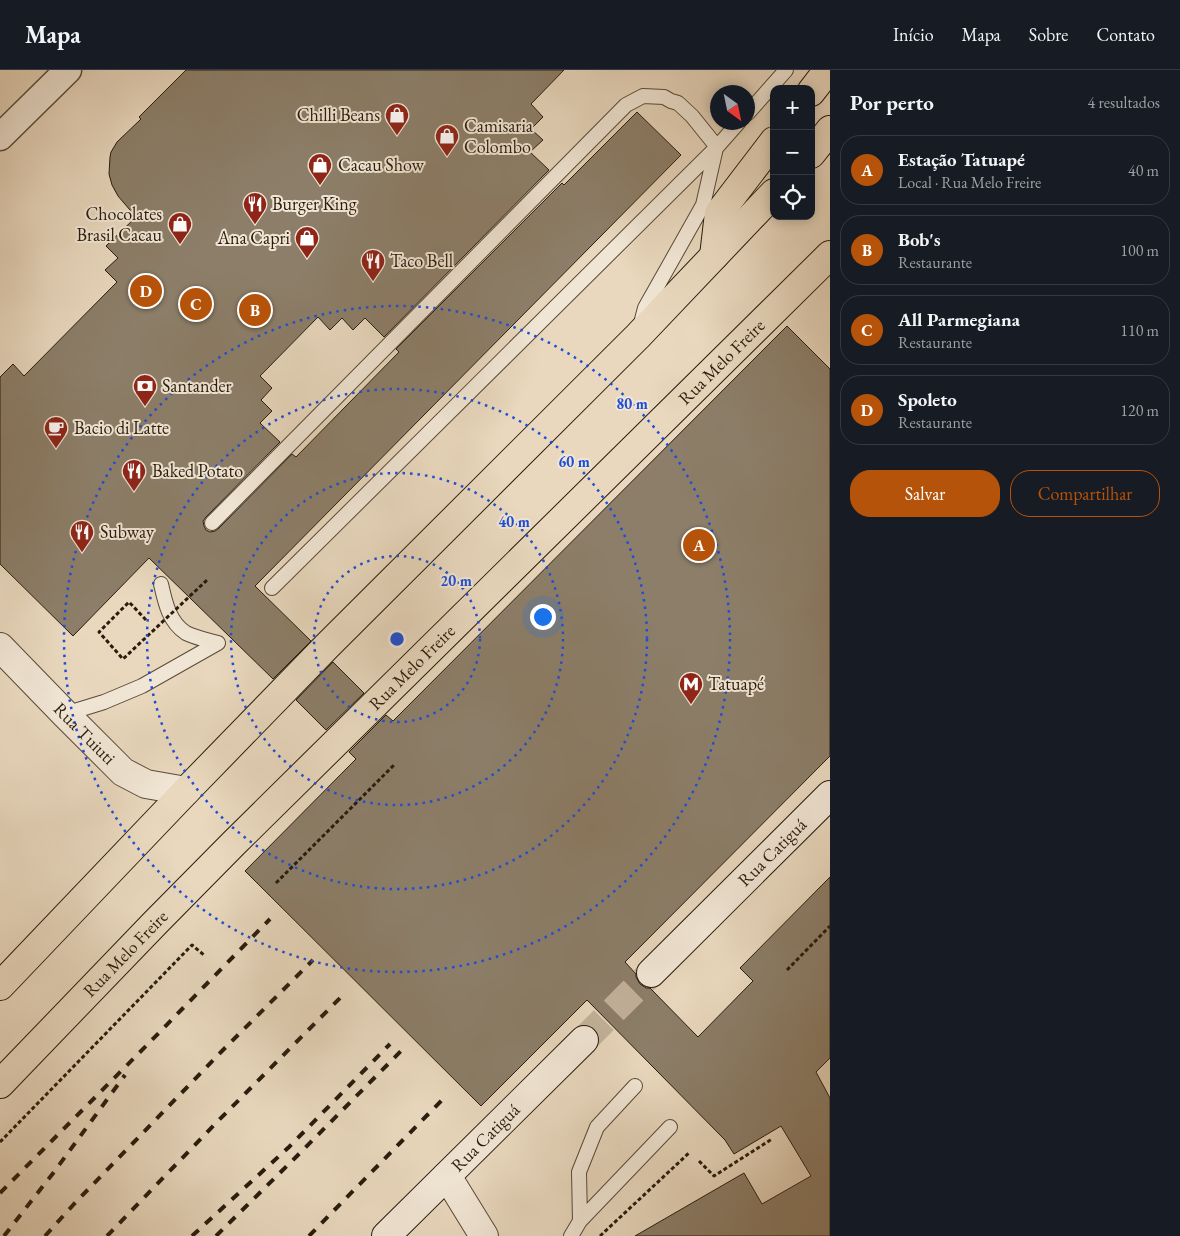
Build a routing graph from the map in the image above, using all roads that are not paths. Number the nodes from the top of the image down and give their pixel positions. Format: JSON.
{"nodes":[{"id":1,"x":68,"y":70,"type":"edge"},
{"id":2,"x":828,"y":70,"type":"edge"},
{"id":3,"x":786,"y":71,"type":"edge"},
{"id":4,"x":815,"y":87,"type":"edge"},
{"id":5,"x":755,"y":105,"type":"edge"},
{"id":6,"x":732,"y":130,"type":"edge"},
{"id":7,"x":830,"y":130,"type":"edge"},
{"id":8,"x":0,"y":137,"type":"edge"},
{"id":9,"x":770,"y":146,"type":"edge"},
{"id":10,"x":717,"y":147,"type":"junction"},
{"id":11,"x":815,"y":149,"type":"edge"},
{"id":12,"x":770,"y":197,"type":"edge"},
{"id":13,"x":830,"y":255,"type":"edge"},
{"id":14,"x":714,"y":256,"type":"junction"},
{"id":15,"x":638,"y":336,"type":"junction"},
{"id":16,"x":212,"y":523,"type":"dead end"},
{"id":17,"x":161,"y":584,"type":"dead end"},
{"id":18,"x":272,"y":588,"type":"dead end"},
{"id":19,"x":0,"y":647,"type":"edge"},
{"id":20,"x":65,"y":714,"type":"junction"},
{"id":21,"x":186,"y":790,"type":"junction"},
{"id":22,"x":830,"y":795,"type":"edge"},
{"id":23,"x":651,"y":973,"type":"tunnel mouth"},
{"id":24,"x":0,"y":986,"type":"edge"},
{"id":25,"x":584,"y":1040,"type":"tunnel mouth"},
{"id":26,"x":0,"y":1084,"type":"edge"},
{"id":27,"x":635,"y":1086,"type":"dead end"},
{"id":28,"x":670,"y":1127,"type":"dead end"},
{"id":29,"x":447,"y":1176,"type":"junction"},
{"id":30,"x":580,"y":1221,"type":"junction"},
{"id":31,"x":386,"y":1236,"type":"edge"},
{"id":32,"x":484,"y":1236,"type":"edge"},
{"id":33,"x":570,"y":1236,"type":"edge"}],
"edges":[{"from":1,"to":8,"type":"street"},
{"from":2,"to":4,"type":"highway"},
{"from":3,"to":5,"type":"lane"},
{"from":6,"to":10,"type":"lane"},
{"from":7,"to":11,"type":"highway"},
{"from":9,"to":14,"type":"highway"},
{"from":10,"to":15,"type":"lane"},
{"from":10,"to":16,"type":"lane"},
{"from":10,"to":18,"type":"lane"},
{"from":12,"to":14,"type":"highway"},
{"from":13,"to":26,"type":"highway","name":"Rua Melo Freire"},
{"from":14,"to":15,"type":"highway"},
{"from":15,"to":21,"type":"highway"},
{"from":17,"to":20,"type":"lane"},
{"from":19,"to":20,"type":"main road","name":"Rua Tuiuti"},
{"from":20,"to":21,"type":"main road","name":"Rua Tuiuti"},
{"from":21,"to":24,"type":"highway"},
{"from":22,"to":23,"type":"main road","name":"Rua Catiguá"},
{"from":25,"to":29,"type":"main road","name":"Rua Catiguá"},
{"from":27,"to":30,"type":"lane"},
{"from":28,"to":30,"type":"lane"},
{"from":29,"to":31,"type":"main road","name":"Rua Catiguá"},
{"from":29,"to":32,"type":"main road"},
{"from":30,"to":33,"type":"lane"}]}
